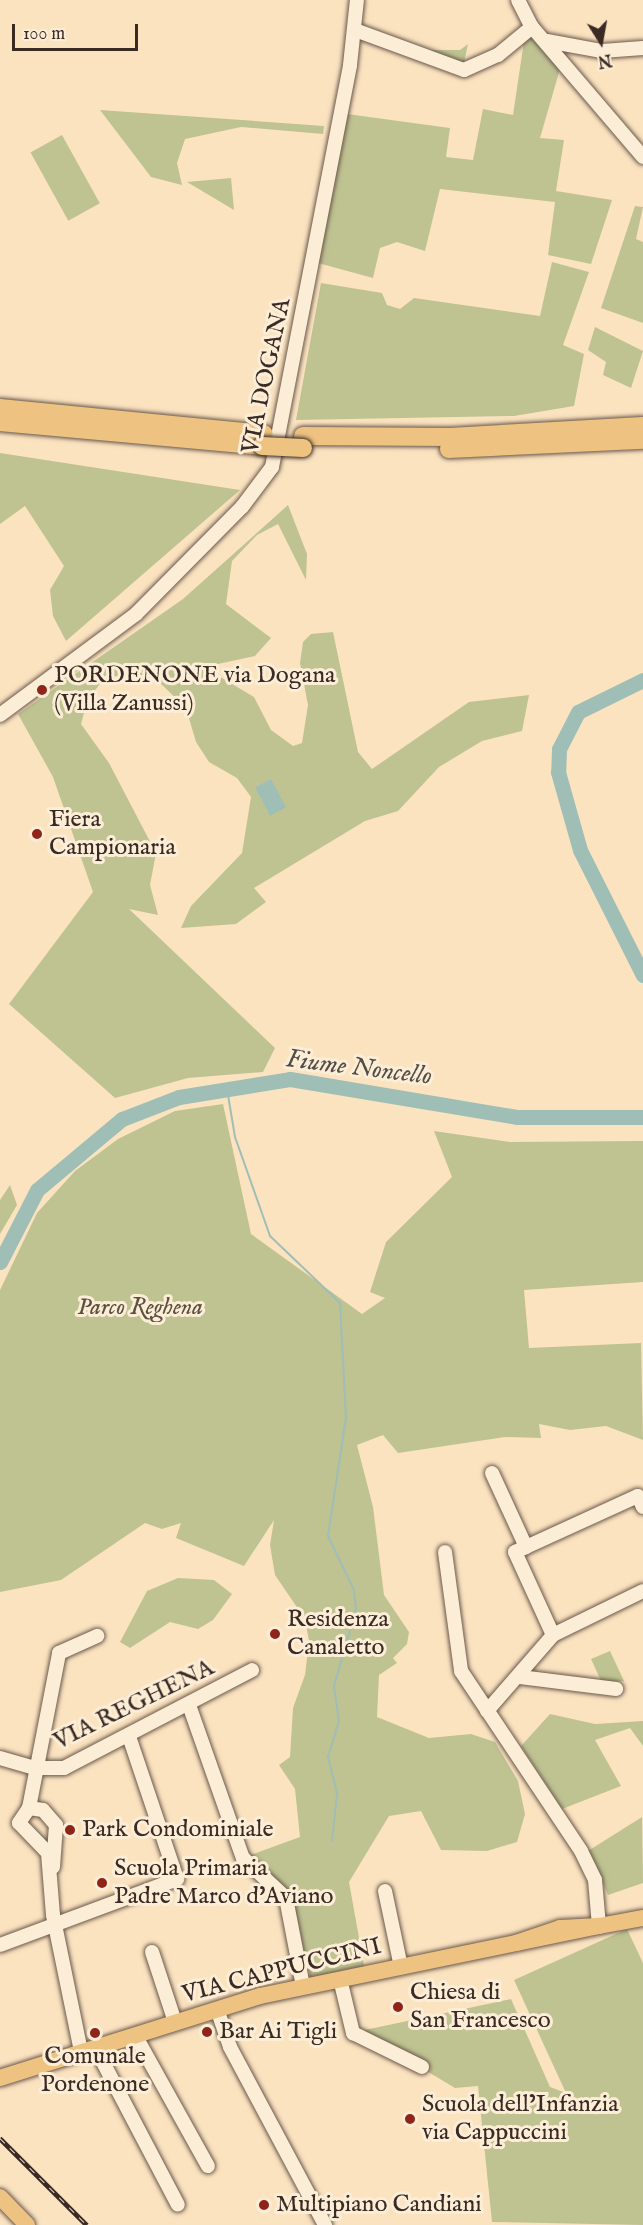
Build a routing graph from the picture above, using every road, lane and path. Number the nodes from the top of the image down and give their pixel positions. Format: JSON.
{"nodes":[{"id":1,"x":357,"y":0,"type":"edge"},
{"id":2,"x":518,"y":0,"type":"edge"},
{"id":3,"x":532,"y":27,"type":"junction"},
{"id":4,"x":355,"y":30,"type":"junction"},
{"id":5,"x":547,"y":41,"type":"junction"},
{"id":6,"x":643,"y":48,"type":"edge"},
{"id":7,"x":643,"y":157,"type":"edge"},
{"id":8,"x":0,"y":401,"type":"edge"},
{"id":9,"x":0,"y":408,"type":"edge"},
{"id":10,"x":38,"y":413,"type":"junction"},
{"id":11,"x":0,"y":423,"type":"edge"},
{"id":12,"x":643,"y":426,"type":"edge"},
{"id":13,"x":630,"y":437,"type":"edge"},
{"id":14,"x":263,"y":440,"type":"junction"},
{"id":15,"x":0,"y":715,"type":"edge"},
{"id":16,"x":492,"y":1473,"type":"dead end"},
{"id":17,"x":643,"y":1507,"type":"edge"},
{"id":18,"x":526,"y":1547,"type":"junction"},
{"id":19,"x":446,"y":1552,"type":"dead end"},
{"id":20,"x":643,"y":1591,"type":"edge"},
{"id":21,"x":553,"y":1635,"type":"junction"},
{"id":22,"x":98,"y":1636,"type":"dead end"},
{"id":23,"x":252,"y":1670,"type":"dead end"},
{"id":24,"x":520,"y":1677,"type":"junction"},
{"id":25,"x":616,"y":1689,"type":"dead end"},
{"id":26,"x":189,"y":1705,"type":"junction"},
{"id":27,"x":487,"y":1711,"type":"junction"},
{"id":28,"x":129,"y":1736,"type":"junction"},
{"id":29,"x":0,"y":1758,"type":"edge"},
{"id":30,"x":36,"y":1768,"type":"junction"},
{"id":31,"x":29,"y":1808,"type":"junction"},
{"id":32,"x":52,"y":1869,"type":"junction"},
{"id":33,"x":385,"y":1891,"type":"dead end"},
{"id":34,"x":643,"y":1918,"type":"edge"},
{"id":35,"x":55,"y":1925,"type":"junction"},
{"id":36,"x":599,"y":1926,"type":"junction"},
{"id":37,"x":0,"y":1945,"type":"edge"},
{"id":38,"x":152,"y":1952,"type":"dead end"},
{"id":39,"x":401,"y":1967,"type":"junction"},
{"id":40,"x":340,"y":1979,"type":"junction"},
{"id":41,"x":303,"y":1986,"type":"junction"},
{"id":42,"x":217,"y":2009,"type":"junction"},
{"id":43,"x":175,"y":2022,"type":"junction"},
{"id":44,"x":135,"y":2035,"type":"junction"},
{"id":45,"x":88,"y":2049,"type":"junction"},
{"id":46,"x":42,"y":2063,"type":"junction"},
{"id":47,"x":422,"y":2067,"type":"dead end"},
{"id":48,"x":0,"y":2073,"type":"edge"},
{"id":49,"x":0,"y":2078,"type":"edge"},
{"id":50,"x":208,"y":2166,"type":"dead end"},
{"id":51,"x":0,"y":2197,"type":"edge"},
{"id":52,"x":178,"y":2205,"type":"dead end"},
{"id":53,"x":27,"y":2225,"type":"edge"},
{"id":54,"x":325,"y":2225,"type":"edge"}],
"edges":[{"from":1,"to":4,"type":"street","name":"VIA DOGANA"},
{"from":2,"to":3,"type":"street"},
{"from":3,"to":4,"type":"street"},
{"from":3,"to":5,"type":"street"},
{"from":4,"to":15,"type":"street","name":"VIA DOGANA"},
{"from":5,"to":6,"type":"street"},
{"from":5,"to":7,"type":"street"},
{"from":8,"to":10,"type":"highway"},
{"from":9,"to":10,"type":"highway"},
{"from":10,"to":14,"type":"highway"},
{"from":11,"to":14,"type":"highway"},
{"from":12,"to":13,"type":"highway"},
{"from":13,"to":14,"type":"highway"},
{"from":16,"to":18,"type":"street"},
{"from":17,"to":18,"type":"street"},
{"from":18,"to":21,"type":"street"},
{"from":19,"to":27,"type":"street"},
{"from":20,"to":21,"type":"street"},
{"from":21,"to":24,"type":"street"},
{"from":22,"to":30,"type":"street"},
{"from":23,"to":26,"type":"street","name":"VIA REGHENA"},
{"from":24,"to":25,"type":"street"},
{"from":24,"to":27,"type":"street"},
{"from":26,"to":28,"type":"street","name":"VIA REGHENA"},
{"from":26,"to":41,"type":"street"},
{"from":27,"to":36,"type":"street"},
{"from":28,"to":30,"type":"street","name":"VIA REGHENA"},
{"from":28,"to":35,"type":"street"},
{"from":29,"to":30,"type":"street","name":"VIA REGHENA"},
{"from":30,"to":31,"type":"street"},
{"from":31,"to":32,"type":"street"},
{"from":31,"to":32,"type":"street"},
{"from":32,"to":35,"type":"street"},
{"from":33,"to":39,"type":"street","name":"VIA CAPPUCCINI"},
{"from":34,"to":36,"type":"main road","name":"VIA CAPPUCCINI"},
{"from":35,"to":37,"type":"street"},
{"from":35,"to":45,"type":"street"},
{"from":36,"to":39,"type":"main road","name":"VIA CAPPUCCINI"},
{"from":38,"to":43,"type":"street","name":"VIA CAPPUCCINI"},
{"from":39,"to":40,"type":"main road","name":"VIA CAPPUCCINI"},
{"from":40,"to":41,"type":"main road","name":"VIA CAPPUCCINI"},
{"from":40,"to":47,"type":"street"},
{"from":41,"to":42,"type":"main road","name":"VIA CAPPUCCINI"},
{"from":42,"to":43,"type":"main road","name":"VIA CAPPUCCINI"},
{"from":42,"to":54,"type":"street"},
{"from":43,"to":44,"type":"main road","name":"VIA CAPPUCCINI"},
{"from":44,"to":45,"type":"main road","name":"VIA CAPPUCCINI"},
{"from":44,"to":50,"type":"street"},
{"from":45,"to":46,"type":"main road","name":"VIA CAPPUCCINI"},
{"from":45,"to":52,"type":"street"},
{"from":46,"to":48,"type":"main road","name":"VIA CAPPUCCINI"},
{"from":46,"to":49,"type":"main road","name":"VIA CAPPUCCINI"},
{"from":51,"to":53,"type":"main road"}]}
